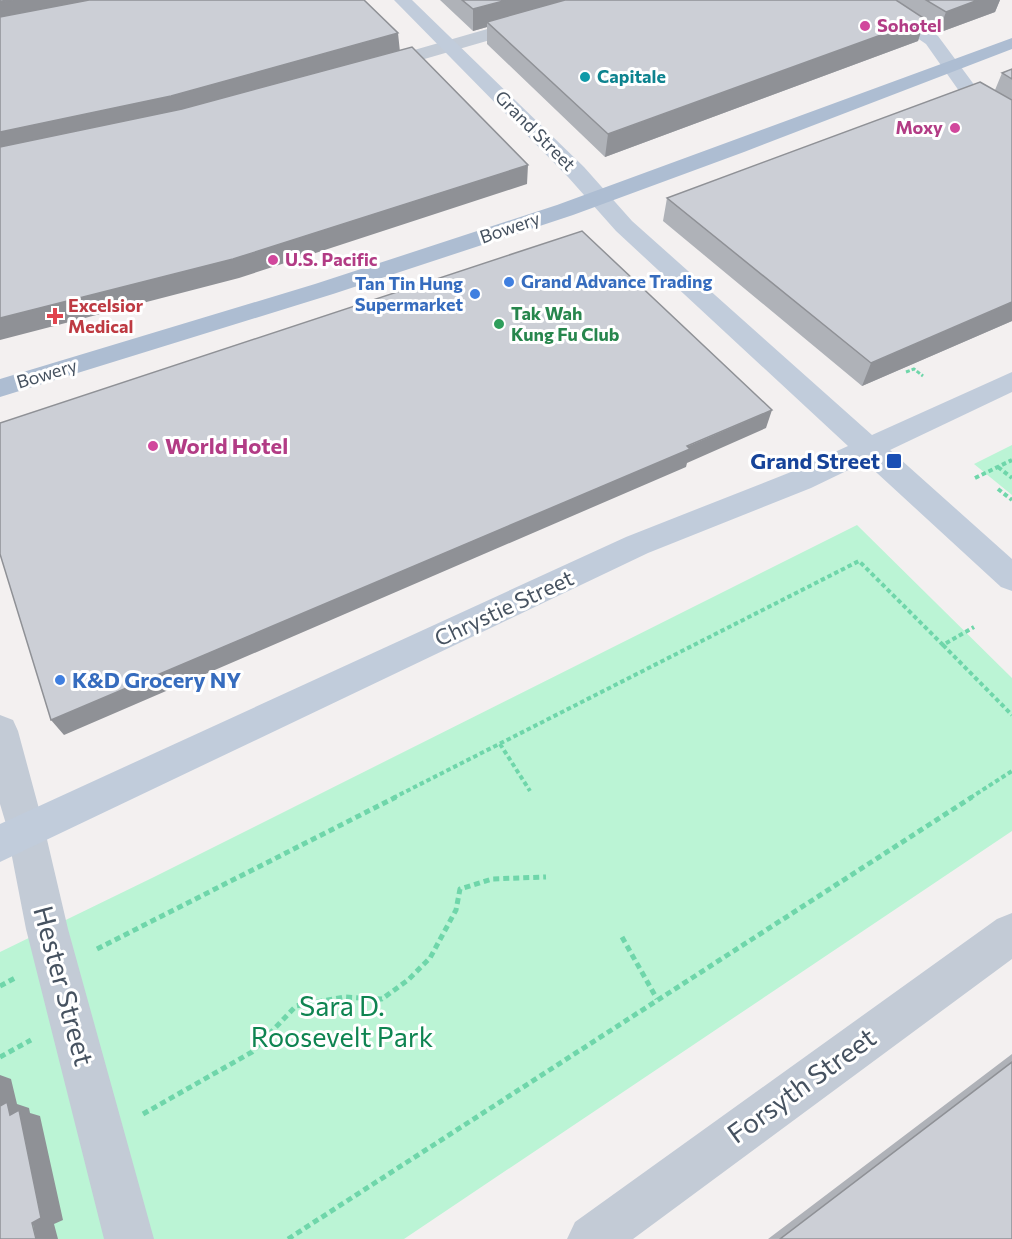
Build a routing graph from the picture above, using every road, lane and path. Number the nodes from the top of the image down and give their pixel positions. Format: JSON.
{"nodes":[{"id":1,"x":402,"y":0,"type":"edge"},
{"id":2,"x":608,"y":0,"type":"edge"},
{"id":3,"x":870,"y":0,"type":"edge"},
{"id":4,"x":1012,"y":43,"type":"edge"},
{"id":5,"x":450,"y":47,"type":"junction"},
{"id":6,"x":951,"y":65,"type":"junction"},
{"id":7,"x":354,"y":74,"type":"edge"},
{"id":8,"x":1012,"y":118,"type":"edge"},
{"id":9,"x":599,"y":197,"type":"junction"},
{"id":10,"x":906,"y":372,"type":"edge"},
{"id":11,"x":923,"y":376,"type":"dead end"},
{"id":12,"x":1012,"y":381,"type":"edge"},
{"id":13,"x":0,"y":388,"type":"edge"},
{"id":14,"x":869,"y":448,"type":"junction"},
{"id":15,"x":1012,"y":460,"type":"edge"},
{"id":16,"x":998,"y":467,"type":"junction"},
{"id":17,"x":975,"y":478,"type":"dead end"},
{"id":18,"x":1012,"y":478,"type":"edge"},
{"id":19,"x":998,"y":489,"type":"dead end"},
{"id":20,"x":1012,"y":500,"type":"edge"},
{"id":21,"x":1012,"y":578,"type":"edge"},
{"id":22,"x":974,"y":627,"type":"dead end"},
{"id":23,"x":943,"y":645,"type":"junction"},
{"id":24,"x":1012,"y":715,"type":"edge"},
{"id":25,"x":0,"y":731,"type":"edge"},
{"id":26,"x":500,"y":744,"type":"junction"},
{"id":27,"x":1012,"y":771,"type":"edge"},
{"id":28,"x":530,"y":791,"type":"dead end"},
{"id":29,"x":13,"y":837,"type":"edge"},
{"id":30,"x":546,"y":877,"type":"dead end"},
{"id":31,"x":1012,"y":934,"type":"edge"},
{"id":32,"x":622,"y":937,"type":"dead end"},
{"id":33,"x":58,"y":969,"type":"junction"},
{"id":34,"x":657,"y":999,"type":"junction"},
{"id":35,"x":103,"y":1137,"type":"junction"},
{"id":36,"x":129,"y":1239,"type":"edge"},
{"id":37,"x":288,"y":1239,"type":"edge"},
{"id":38,"x":592,"y":1239,"type":"edge"}],
"edges":[{"from":1,"to":5,"type":"main road","name":"Grand Street"},
{"from":2,"to":5,"type":"street"},
{"from":3,"to":6,"type":"main road"},
{"from":4,"to":6,"type":"main road","name":"Bowery"},
{"from":5,"to":7,"type":"street"},
{"from":5,"to":9,"type":"main road","name":"Grand Street"},
{"from":6,"to":8,"type":"main road"},
{"from":6,"to":9,"type":"main road","name":"Bowery"},
{"from":9,"to":13,"type":"main road","name":"Bowery"},
{"from":9,"to":14,"type":"main road","name":"Grand Street"},
{"from":10,"to":11,"type":"path"},
{"from":12,"to":14,"type":"main road","name":"Chrystie Street"},
{"from":14,"to":21,"type":"main road","name":"Grand Street"},
{"from":14,"to":29,"type":"main road","name":"Chrystie Street"},
{"from":15,"to":16,"type":"path"},
{"from":16,"to":17,"type":"path"},
{"from":16,"to":18,"type":"path"},
{"from":19,"to":20,"type":"path"},
{"from":22,"to":23,"type":"path"},
{"from":23,"to":24,"type":"path"},
{"from":23,"to":26,"type":"path"},
{"from":25,"to":29,"type":"street","name":"Hester Street"},
{"from":26,"to":28,"type":"path"},
{"from":26,"to":33,"type":"path"},
{"from":27,"to":34,"type":"path"},
{"from":29,"to":33,"type":"street","name":"Hester Street"},
{"from":30,"to":35,"type":"path"},
{"from":31,"to":38,"type":"street","name":"Forsyth Street"},
{"from":32,"to":34,"type":"path"},
{"from":33,"to":35,"type":"street","name":"Hester Street"},
{"from":34,"to":37,"type":"path"},
{"from":35,"to":36,"type":"street","name":"Hester Street"}]}
